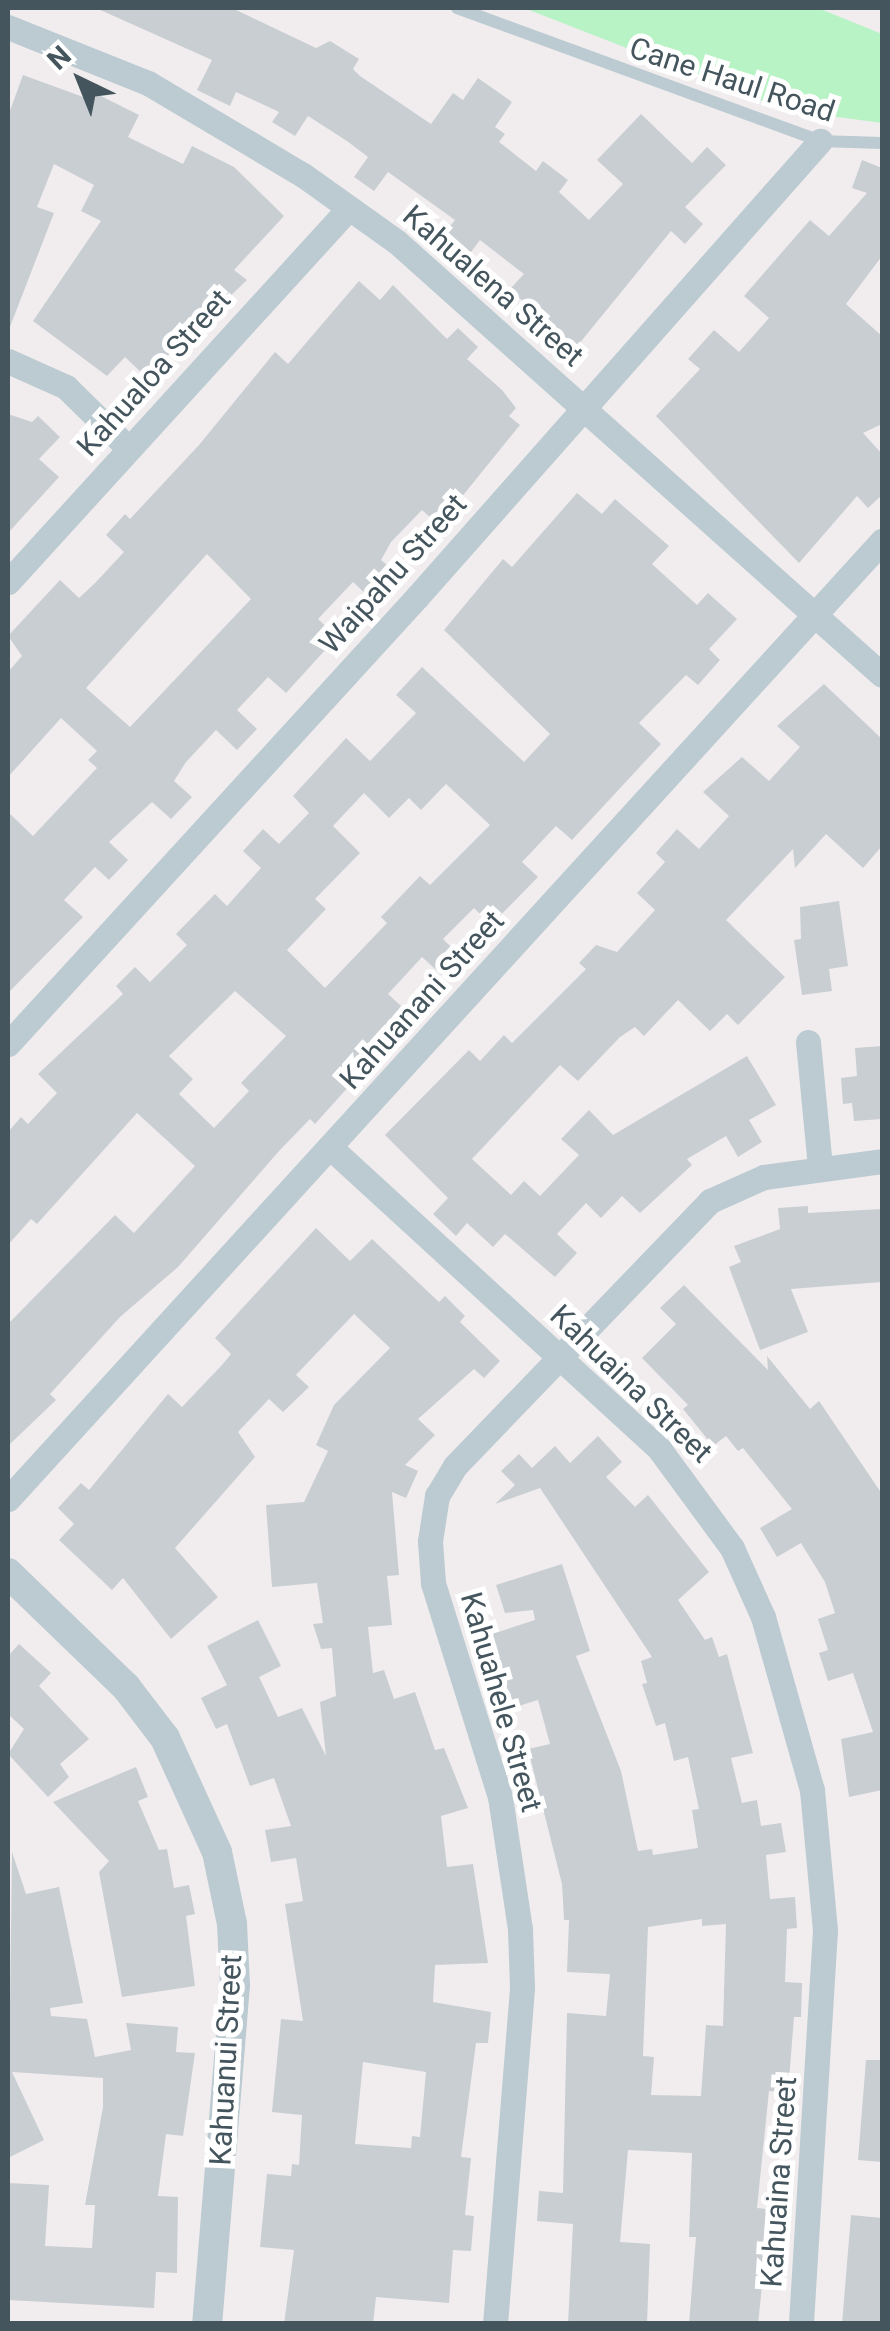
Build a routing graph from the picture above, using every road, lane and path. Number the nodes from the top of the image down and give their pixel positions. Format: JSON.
{"nodes":[{"id":1,"x":457,"y":8,"type":"edge"},
{"id":2,"x":8,"y":27,"type":"edge"},
{"id":3,"x":820,"y":141,"type":"junction"},
{"id":4,"x":882,"y":143,"type":"edge"},
{"id":5,"x":349,"y":208,"type":"junction"},
{"id":6,"x":8,"y":361,"type":"edge"},
{"id":7,"x":584,"y":409,"type":"junction"},
{"id":8,"x":129,"y":450,"type":"junction"},
{"id":9,"x":882,"y":541,"type":"edge"},
{"id":10,"x":8,"y":582,"type":"edge"},
{"id":11,"x":814,"y":613,"type":"junction"},
{"id":12,"x":882,"y":675,"type":"edge"},
{"id":13,"x":808,"y":1042,"type":"dead end"},
{"id":14,"x":8,"y":1044,"type":"edge"},
{"id":15,"x":332,"y":1148,"type":"junction"},
{"id":16,"x":882,"y":1161,"type":"edge"},
{"id":17,"x":820,"y":1166,"type":"junction"},
{"id":18,"x":560,"y":1359,"type":"junction"},
{"id":19,"x":8,"y":1499,"type":"edge"},
{"id":20,"x":8,"y":1572,"type":"edge"},
{"id":21,"x":207,"y":2324,"type":"edge"},
{"id":22,"x":495,"y":2324,"type":"edge"},
{"id":23,"x":800,"y":2324,"type":"edge"}],
"edges":[{"from":1,"to":3,"type":"lane","name":"Cane Haul Road"},
{"from":2,"to":5,"type":"street","name":"Kahualena Street"},
{"from":3,"to":4,"type":"lane","name":"Cane Haul Road"},
{"from":3,"to":7,"type":"street","name":"Waipahu Street"},
{"from":5,"to":7,"type":"street","name":"Kahualena Street"},
{"from":5,"to":8,"type":"street","name":"Kahualoa Street"},
{"from":6,"to":8,"type":"street"},
{"from":7,"to":11,"type":"street","name":"Kahualena Street"},
{"from":7,"to":14,"type":"street","name":"Waipahu Street"},
{"from":8,"to":10,"type":"street","name":"Kahualoa Street"},
{"from":9,"to":11,"type":"street","name":"Kahuanani Street"},
{"from":11,"to":12,"type":"street","name":"Kahualena Street"},
{"from":11,"to":15,"type":"street","name":"Kahuanani Street"},
{"from":13,"to":17,"type":"street"},
{"from":15,"to":18,"type":"street","name":"Kahuaina Street"},
{"from":15,"to":19,"type":"street","name":"Kahuanani Street"},
{"from":16,"to":17,"type":"street","name":"Kahuahele Street"},
{"from":17,"to":18,"type":"street","name":"Kahuahele Street"},
{"from":18,"to":22,"type":"street","name":"Kahuahele Street"},
{"from":18,"to":23,"type":"street","name":"Kahuaina Street"},
{"from":20,"to":21,"type":"street","name":"Kahuanui Street"}]}
